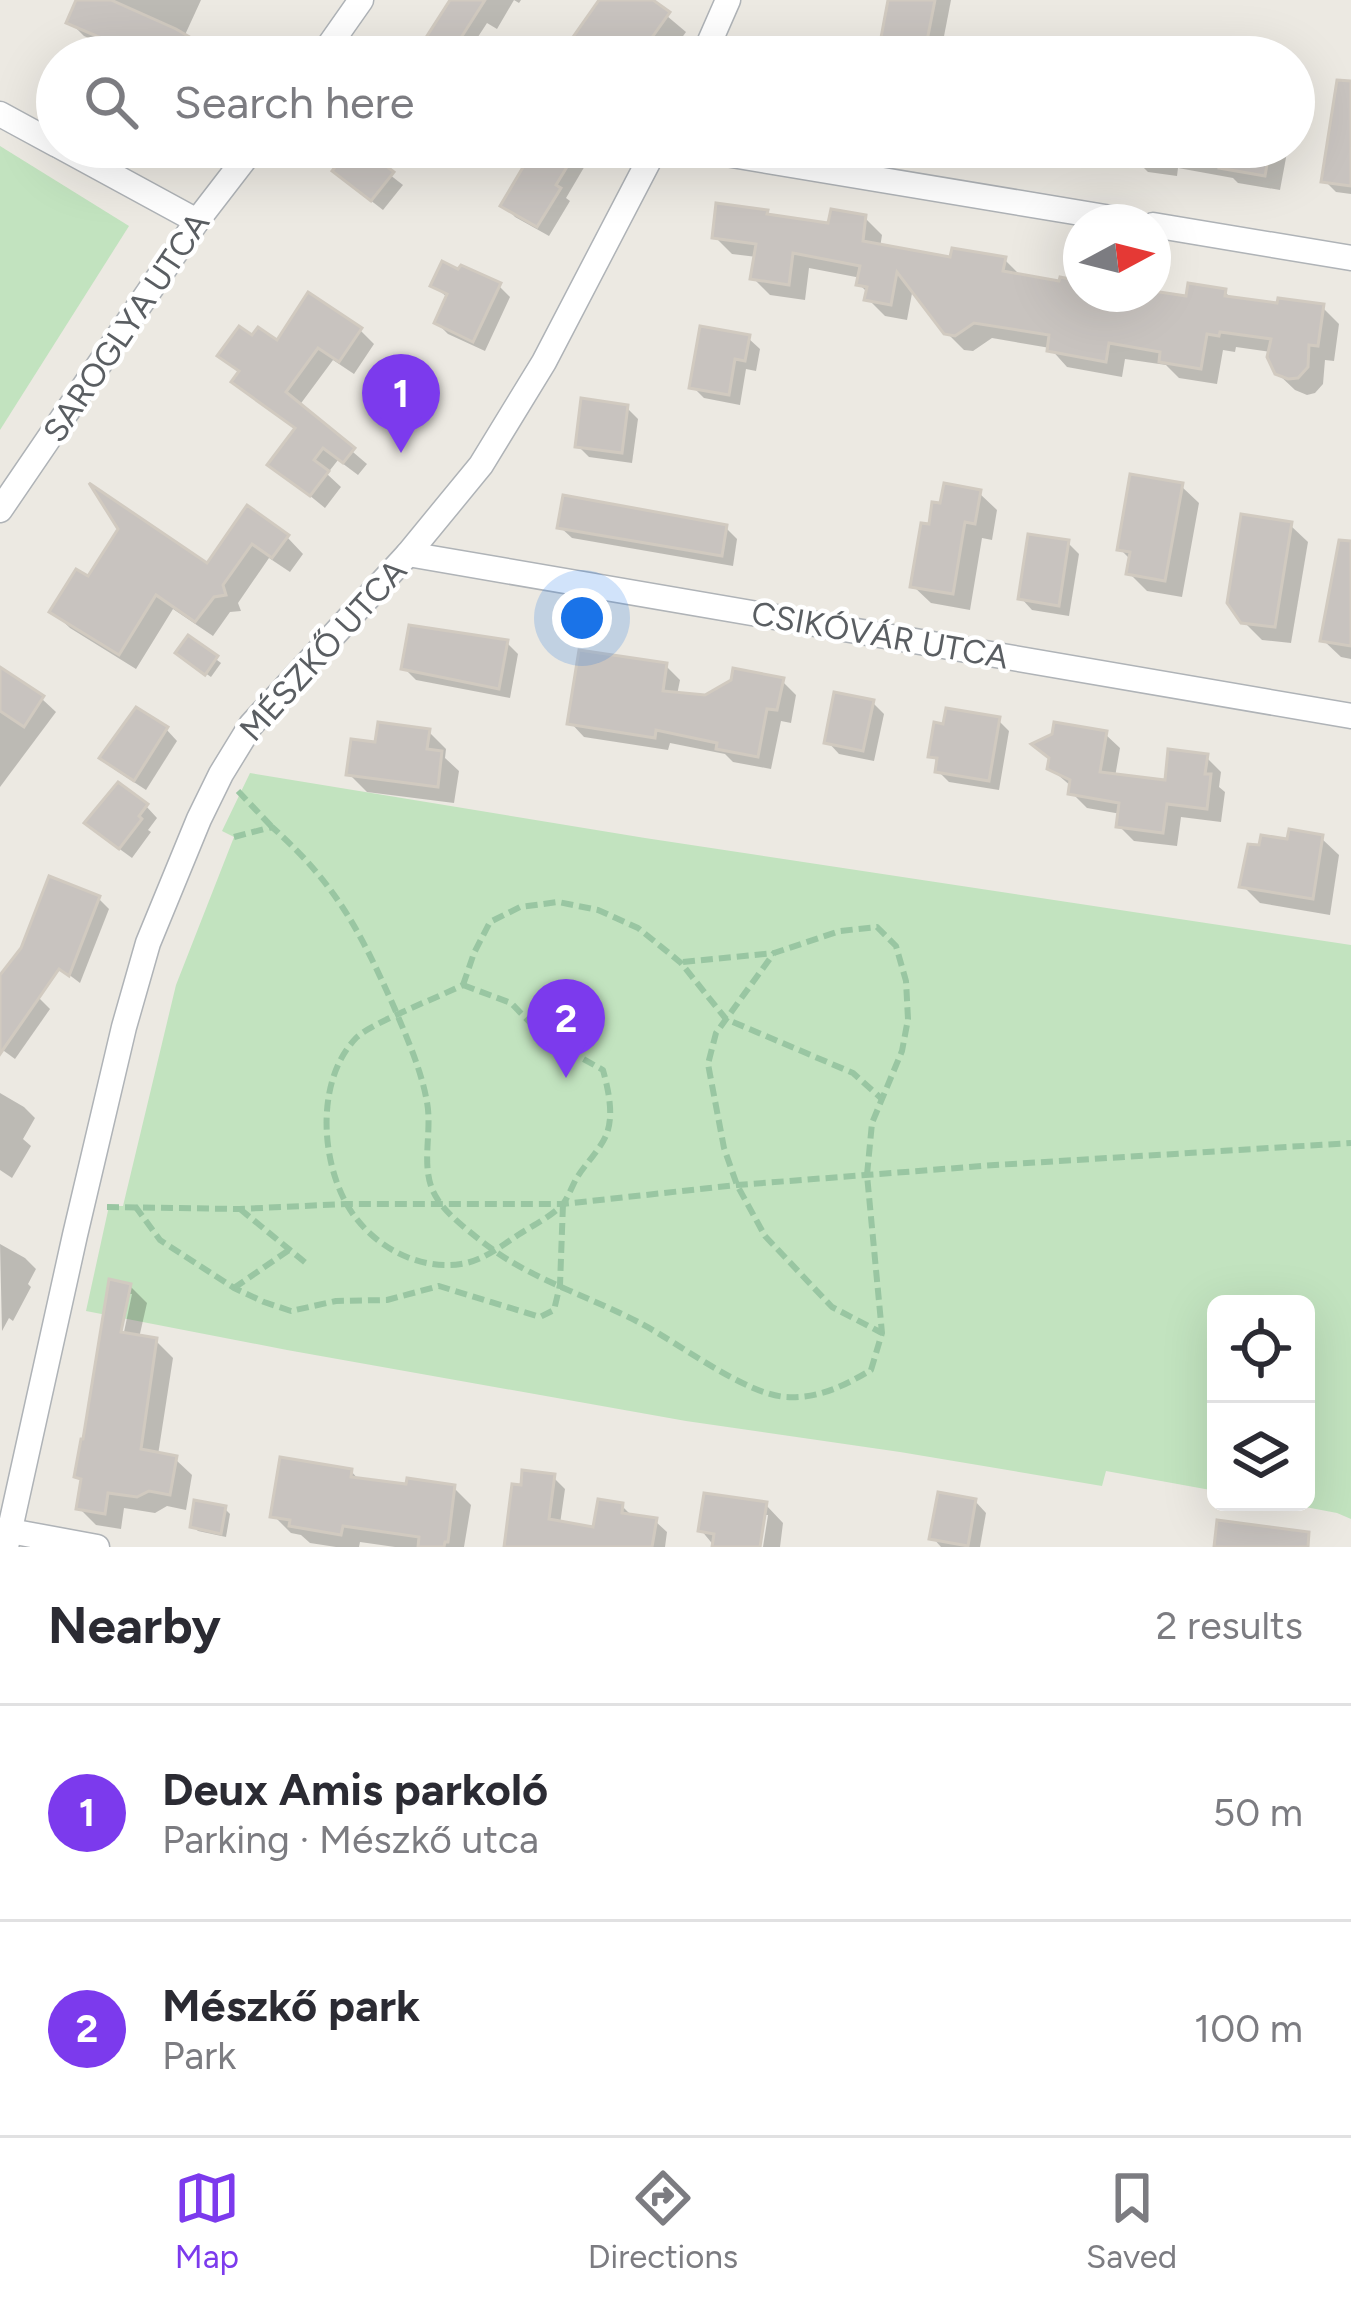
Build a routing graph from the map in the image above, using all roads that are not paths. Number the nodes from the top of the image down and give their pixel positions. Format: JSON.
{"nodes":[{"id":1,"x":361,"y":0,"type":"edge"},
{"id":2,"x":728,"y":0,"type":"edge"},
{"id":3,"x":336,"y":36,"type":"edge"},
{"id":4,"x":712,"y":36,"type":"edge"},
{"id":5,"x":0,"y":114,"type":"edge"},
{"id":6,"x":36,"y":134,"type":"edge"},
{"id":7,"x":100,"y":168,"type":"edge"},
{"id":8,"x":238,"y":168,"type":"edge"},
{"id":9,"x":645,"y":168,"type":"edge"},
{"id":10,"x":810,"y":168,"type":"edge"},
{"id":11,"x":1063,"y":210,"type":"edge"},
{"id":12,"x":197,"y":220,"type":"junction"},
{"id":13,"x":1171,"y":228,"type":"edge"},
{"id":14,"x":1351,"y":258,"type":"edge"},
{"id":15,"x":0,"y":510,"type":"edge"},
{"id":16,"x":409,"y":554,"type":"junction"},
{"id":17,"x":1351,"y":716,"type":"edge"},
{"id":18,"x":8,"y":1539,"type":"edge"},
{"id":19,"x":97,"y":1547,"type":"edge"}],
"edges":[{"from":1,"to":3,"type":"street"},
{"from":2,"to":4,"type":"street"},
{"from":5,"to":6,"type":"street"},
{"from":7,"to":12,"type":"street"},
{"from":8,"to":12,"type":"street","name":"SAROGLYA UTCA"},
{"from":9,"to":16,"type":"street","name":"MÉSZKŐ UTCA"},
{"from":10,"to":11,"type":"street"},
{"from":12,"to":15,"type":"street","name":"SAROGLYA UTCA"},
{"from":13,"to":14,"type":"street"},
{"from":16,"to":17,"type":"street","name":"CSIKÓVÁR UTCA"},
{"from":16,"to":18,"type":"street","name":"MÉSZKŐ UTCA"},
{"from":18,"to":19,"type":"street"}]}
